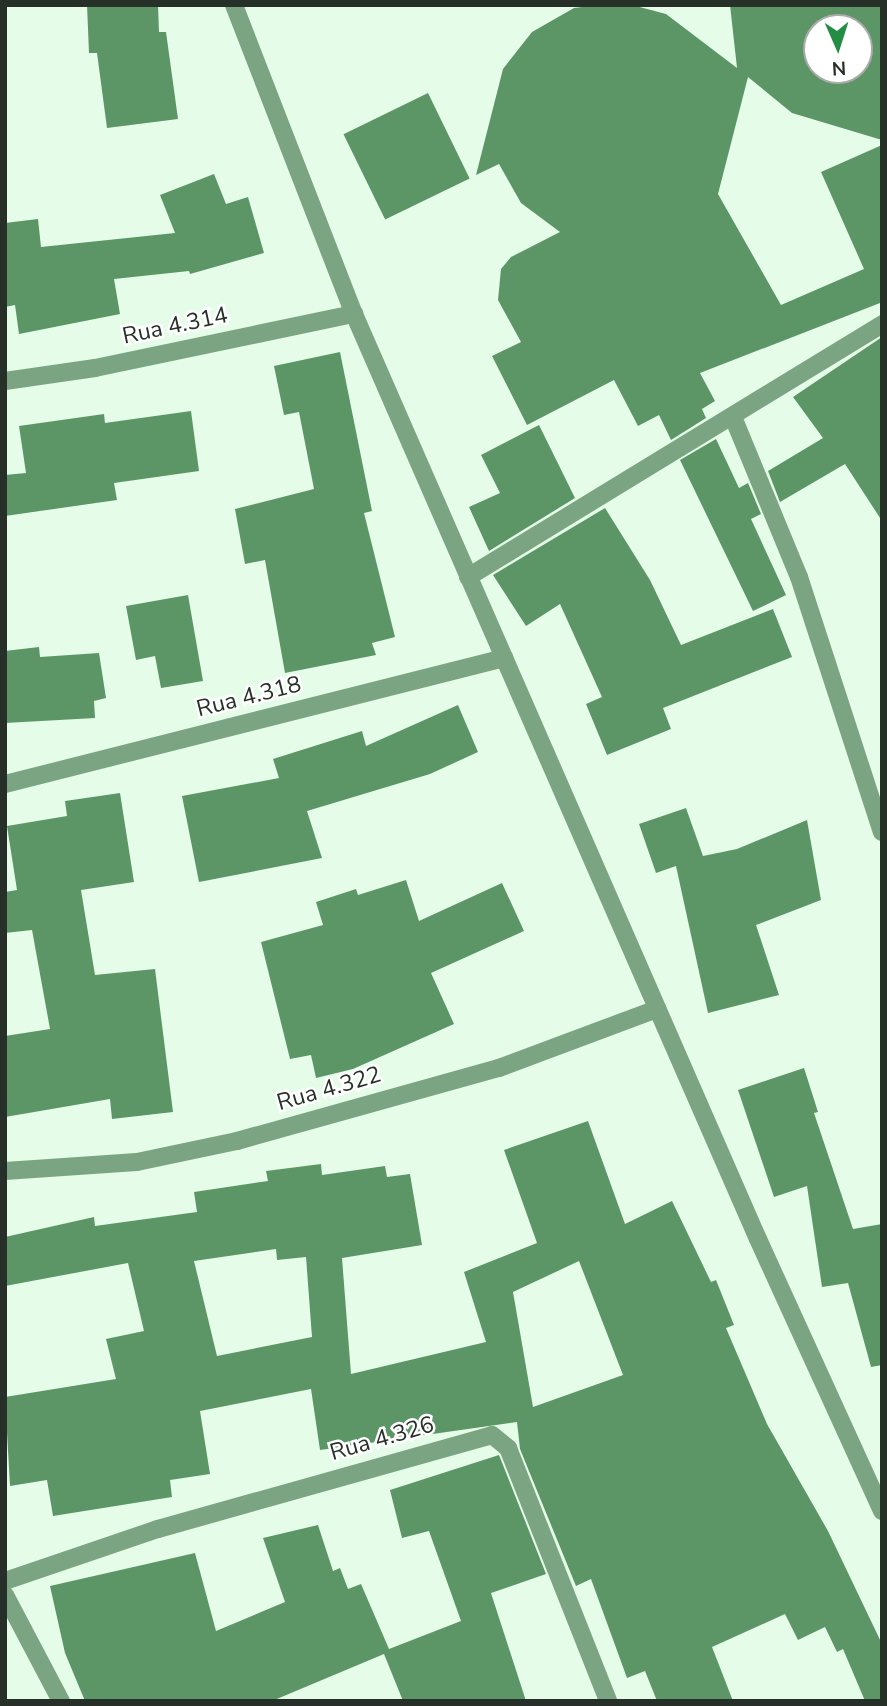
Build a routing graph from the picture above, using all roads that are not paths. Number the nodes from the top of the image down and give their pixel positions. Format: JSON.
{"nodes":[{"id":1,"x":234,"y":5,"type":"edge"},
{"id":2,"x":354,"y":314,"type":"junction"},
{"id":3,"x":882,"y":324,"type":"edge"},
{"id":4,"x":5,"y":381,"type":"edge"},
{"id":5,"x":733,"y":416,"type":"junction"},
{"id":6,"x":468,"y":577,"type":"junction"},
{"id":7,"x":504,"y":658,"type":"junction"},
{"id":8,"x":5,"y":783,"type":"edge"},
{"id":9,"x":882,"y":832,"type":"edge"},
{"id":10,"x":657,"y":1009,"type":"junction"},
{"id":11,"x":5,"y":1171,"type":"edge"},
{"id":12,"x":882,"y":1511,"type":"edge"},
{"id":13,"x":5,"y":1581,"type":"edge"},
{"id":14,"x":5,"y":1595,"type":"edge"},
{"id":15,"x":61,"y":1701,"type":"edge"},
{"id":16,"x":608,"y":1701,"type":"edge"}],
"edges":[{"from":1,"to":2,"type":"street"},
{"from":2,"to":4,"type":"street","name":"Rua 4.314"},
{"from":2,"to":6,"type":"street"},
{"from":3,"to":5,"type":"street"},
{"from":5,"to":6,"type":"street"},
{"from":5,"to":9,"type":"street"},
{"from":6,"to":7,"type":"street"},
{"from":7,"to":8,"type":"street","name":"Rua 4.318"},
{"from":7,"to":10,"type":"street"},
{"from":10,"to":11,"type":"street","name":"Rua 4.322"},
{"from":10,"to":12,"type":"street"},
{"from":13,"to":16,"type":"street","name":"Rua 4.326"},
{"from":14,"to":15,"type":"street"}]}
